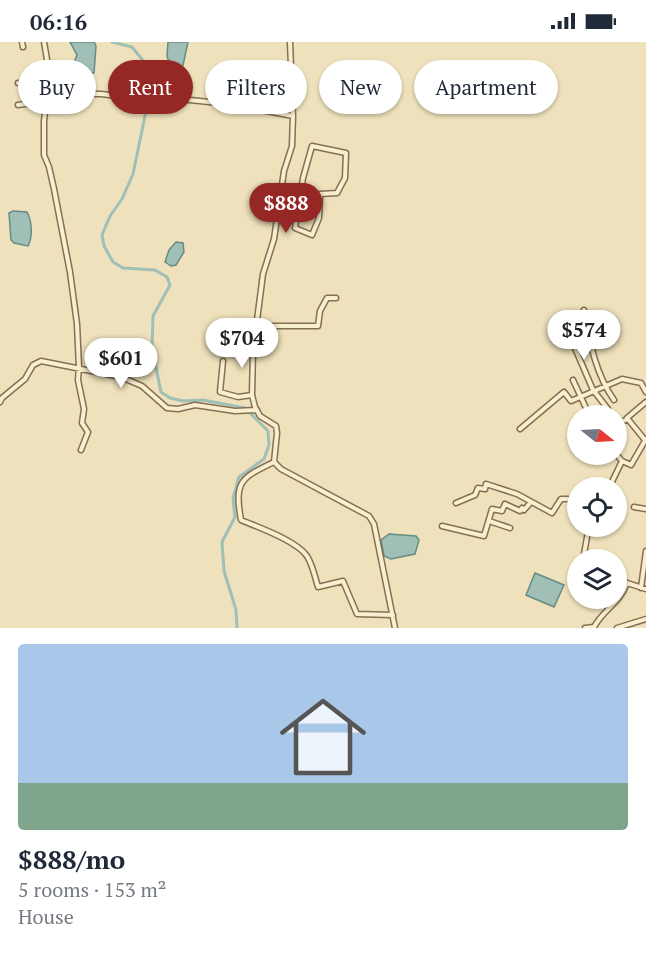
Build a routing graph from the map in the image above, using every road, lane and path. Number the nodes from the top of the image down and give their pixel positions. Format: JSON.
{"nodes":[{"id":1,"x":45,"y":42,"type":"edge"},
{"id":2,"x":290,"y":42,"type":"edge"},
{"id":3,"x":48,"y":60,"type":"edge"},
{"id":4,"x":96,"y":94,"type":"edge"},
{"id":5,"x":45,"y":114,"type":"edge"},
{"id":6,"x":293,"y":116,"type":"junction"},
{"id":7,"x":280,"y":198,"type":"junction"},
{"id":8,"x":299,"y":205,"type":"junction"},
{"id":9,"x":336,"y":297,"type":"dead end"},
{"id":10,"x":584,"y":310,"type":"dead end"},
{"id":11,"x":256,"y":326,"type":"junction"},
{"id":12,"x":572,"y":341,"type":"dead end"},
{"id":13,"x":223,"y":361,"type":"dead end"},
{"id":14,"x":79,"y":367,"type":"junction"},
{"id":15,"x":573,"y":380,"type":"dead end"},
{"id":16,"x":604,"y":386,"type":"junction"},
{"id":17,"x":593,"y":390,"type":"junction"},
{"id":18,"x":646,"y":392,"type":"edge"},
{"id":19,"x":252,"y":395,"type":"junction"},
{"id":20,"x":579,"y":396,"type":"junction"},
{"id":21,"x":614,"y":400,"type":"dead end"},
{"id":22,"x":0,"y":402,"type":"edge"},
{"id":23,"x":646,"y":402,"type":"edge"},
{"id":24,"x":584,"y":405,"type":"edge"},
{"id":25,"x":605,"y":405,"type":"edge"},
{"id":26,"x":256,"y":410,"type":"junction"},
{"id":27,"x":628,"y":419,"type":"joint"},
{"id":28,"x":520,"y":429,"type":"dead end"},
{"id":29,"x":646,"y":439,"type":"edge"},
{"id":30,"x":81,"y":450,"type":"dead end"},
{"id":31,"x":274,"y":462,"type":"junction"},
{"id":32,"x":627,"y":463,"type":"edge"},
{"id":33,"x":567,"y":499,"type":"edge"},
{"id":34,"x":531,"y":502,"type":"junction"},
{"id":35,"x":456,"y":503,"type":"dead end"},
{"id":36,"x":634,"y":507,"type":"dead end"},
{"id":37,"x":646,"y":509,"type":"edge"},
{"id":38,"x":489,"y":521,"type":"junction"},
{"id":39,"x":442,"y":526,"type":"dead end"},
{"id":40,"x":510,"y":528,"type":"dead end"},
{"id":41,"x":646,"y":551,"type":"edge"},
{"id":42,"x":627,"y":583,"type":"edge"},
{"id":43,"x":640,"y":588,"type":"junction"},
{"id":44,"x":646,"y":590,"type":"edge"},
{"id":45,"x":608,"y":609,"type":"edge"},
{"id":46,"x":393,"y":615,"type":"junction"},
{"id":47,"x":646,"y":619,"type":"edge"},
{"id":48,"x":395,"y":628,"type":"edge"},
{"id":49,"x":585,"y":628,"type":"edge"},
{"id":50,"x":617,"y":628,"type":"edge"}],
"edges":[{"from":1,"to":3,"type":"street"},
{"from":2,"to":6,"type":"street"},
{"from":4,"to":6,"type":"street"},
{"from":5,"to":14,"type":"street"},
{"from":6,"to":7,"type":"street"},
{"from":7,"to":8,"type":"street"},
{"from":7,"to":11,"type":"street"},
{"from":8,"to":8,"type":"street"},
{"from":9,"to":11,"type":"street"},
{"from":10,"to":16,"type":"street"},
{"from":11,"to":19,"type":"street"},
{"from":12,"to":17,"type":"street"},
{"from":13,"to":19,"type":"street"},
{"from":14,"to":22,"type":"street"},
{"from":14,"to":26,"type":"street"},
{"from":14,"to":30,"type":"street"},
{"from":15,"to":20,"type":"street"},
{"from":16,"to":17,"type":"street"},
{"from":16,"to":18,"type":"street"},
{"from":16,"to":21,"type":"street"},
{"from":17,"to":20,"type":"street"},
{"from":17,"to":25,"type":"street"},
{"from":19,"to":26,"type":"street"},
{"from":20,"to":24,"type":"street"},
{"from":20,"to":28,"type":"street"},
{"from":23,"to":27,"type":"street"},
{"from":26,"to":31,"type":"street"},
{"from":27,"to":29,"type":"street"},
{"from":29,"to":32,"type":"street"},
{"from":31,"to":46,"type":"street"},
{"from":31,"to":46,"type":"street"},
{"from":33,"to":34,"type":"street"},
{"from":34,"to":35,"type":"street"},
{"from":34,"to":38,"type":"street"},
{"from":36,"to":37,"type":"street"},
{"from":38,"to":39,"type":"street"},
{"from":38,"to":40,"type":"street"},
{"from":41,"to":43,"type":"street"},
{"from":42,"to":43,"type":"street"},
{"from":43,"to":44,"type":"street"},
{"from":45,"to":49,"type":"street"},
{"from":46,"to":48,"type":"street"},
{"from":47,"to":50,"type":"street"}]}
